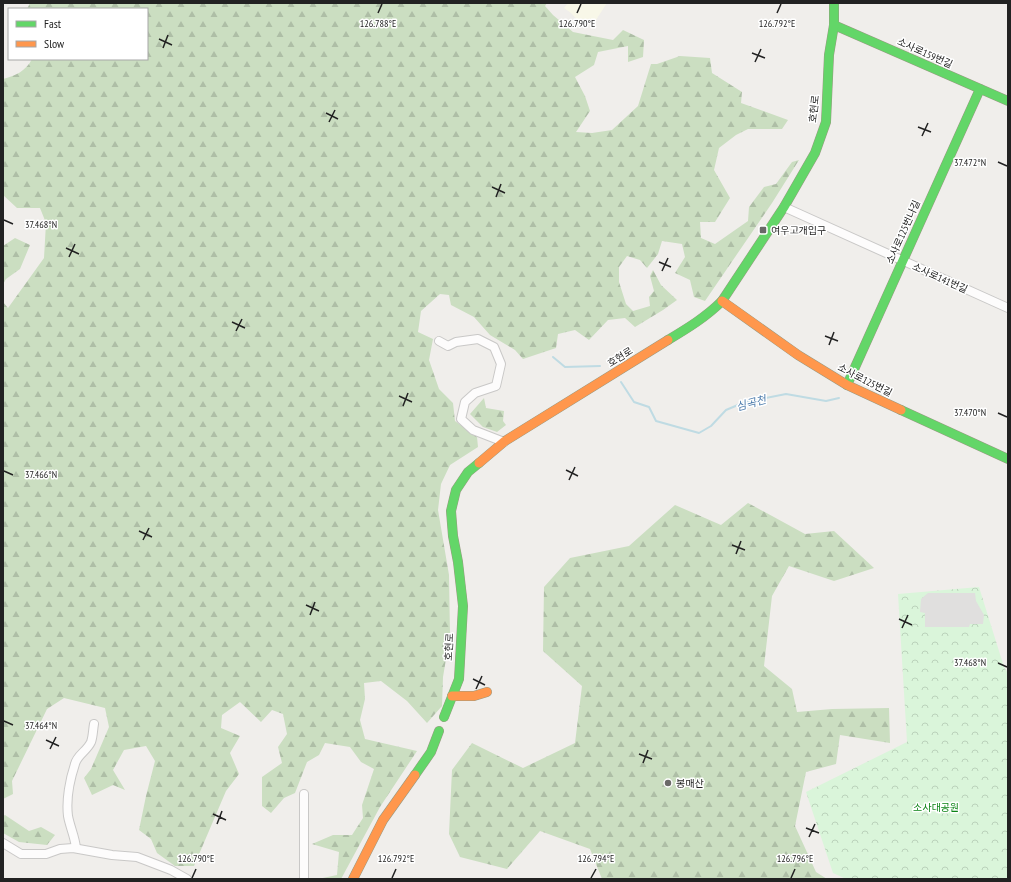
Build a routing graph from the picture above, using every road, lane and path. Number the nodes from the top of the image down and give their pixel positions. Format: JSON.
{"nodes":[{"id":1,"x":834,"y":3,"type":"edge"},
{"id":2,"x":834,"y":24,"type":"junction"},
{"id":3,"x":980,"y":89,"type":"junction"},
{"id":4,"x":1008,"y":101,"type":"edge"},
{"id":5,"x":784,"y":208,"type":"junction"},
{"id":6,"x":902,"y":261,"type":"junction"},
{"id":7,"x":722,"y":301,"type":"junction"},
{"id":8,"x":1008,"y":308,"type":"edge"},
{"id":9,"x":439,"y":341,"type":"dead end"},
{"id":10,"x":847,"y":385,"type":"junction"},
{"id":11,"x":504,"y":442,"type":"junction"},
{"id":12,"x":1008,"y":459,"type":"edge"},
{"id":13,"x":487,"y":692,"type":"dead end"},
{"id":14,"x":452,"y":696,"type":"junction"},
{"id":15,"x":444,"y":717,"type":"dead end"},
{"id":16,"x":94,"y":724,"type":"dead end"},
{"id":17,"x":439,"y":731,"type":"dead end"},
{"id":18,"x":304,"y":794,"type":"dead end"},
{"id":19,"x":3,"y":843,"type":"edge"},
{"id":20,"x":76,"y":848,"type":"junction"},
{"id":21,"x":182,"y":878,"type":"edge"},
{"id":22,"x":304,"y":879,"type":"edge"},
{"id":23,"x":353,"y":879,"type":"edge"}],
"edges":[{"from":1,"to":2,"type":"main road","name":"호현로"},
{"from":2,"to":3,"type":"main road","name":"소사로159번길"},
{"from":2,"to":5,"type":"main road","name":"호현로"},
{"from":3,"to":4,"type":"main road","name":"소사로159번길"},
{"from":3,"to":6,"type":"main road","name":"소사로125번나길"},
{"from":5,"to":6,"type":"street","name":"소사로141번길"},
{"from":5,"to":7,"type":"main road","name":"호현로"},
{"from":6,"to":8,"type":"street","name":"소사로141번길"},
{"from":6,"to":10,"type":"main road","name":"소사로125번나길"},
{"from":7,"to":10,"type":"main road","name":"소사로125번길"},
{"from":7,"to":11,"type":"main road","name":"호현로"},
{"from":9,"to":11,"type":"street"},
{"from":10,"to":12,"type":"main road","name":"소사로125번길"},
{"from":11,"to":14,"type":"main road","name":"호현로"},
{"from":13,"to":14,"type":"main road"},
{"from":14,"to":15,"type":"main road","name":"호현로"},
{"from":16,"to":20,"type":"street"},
{"from":17,"to":23,"type":"main road"},
{"from":18,"to":22,"type":"street"},
{"from":19,"to":20,"type":"street"},
{"from":20,"to":21,"type":"street"}]}
